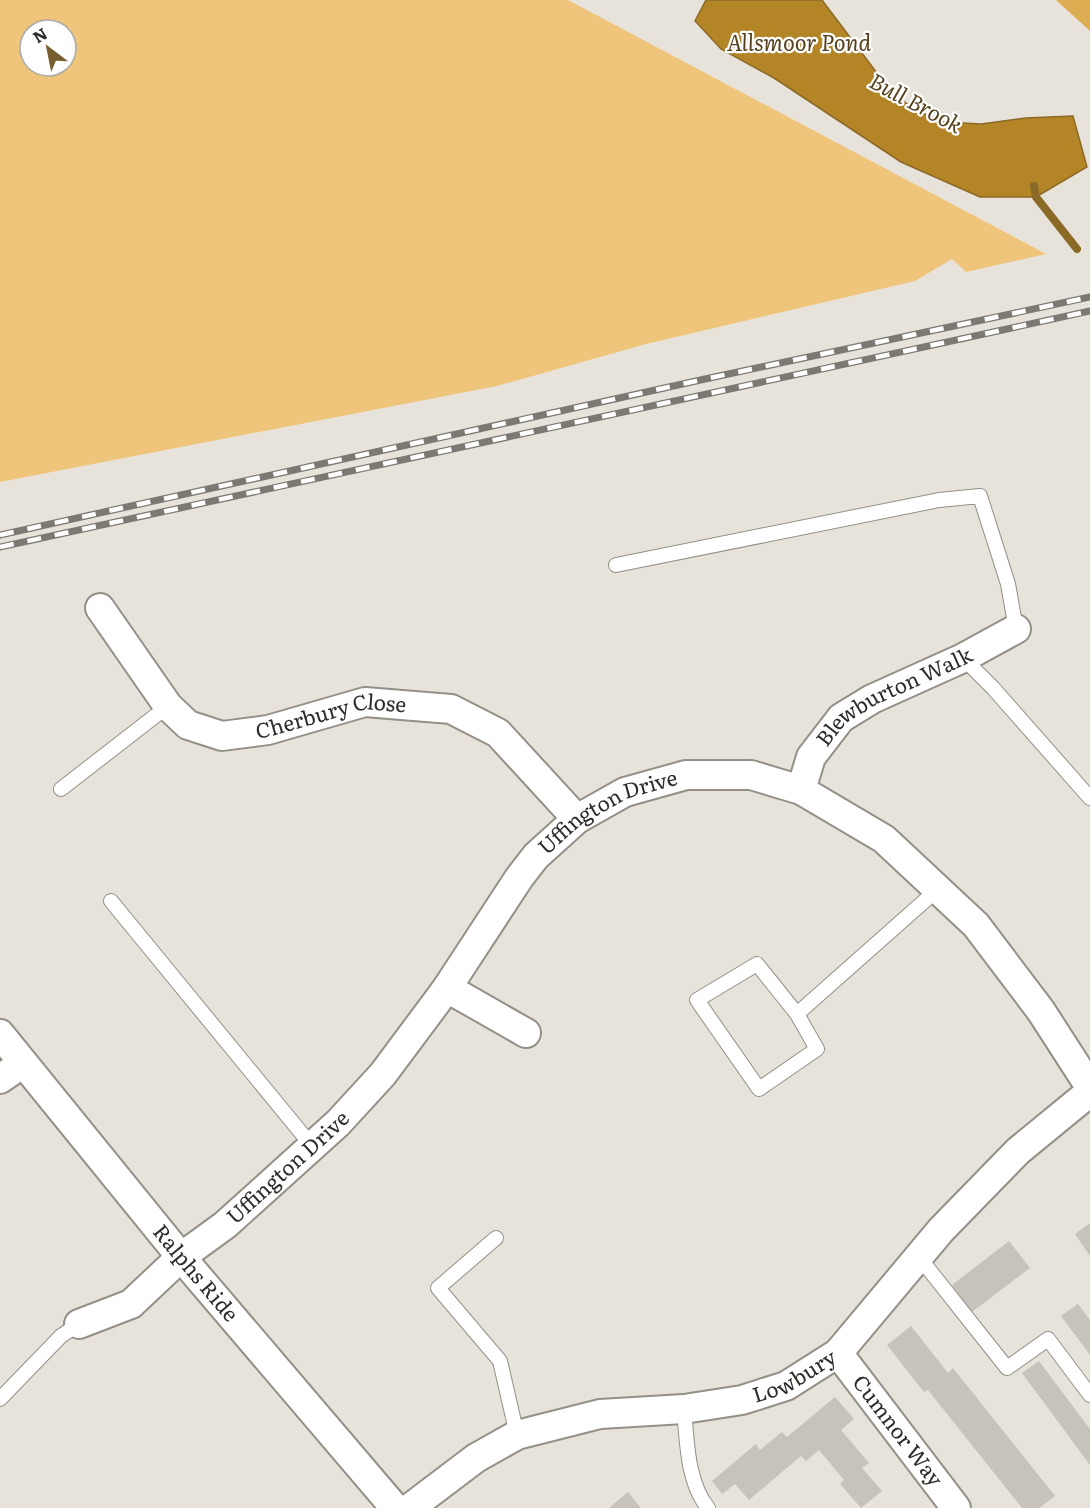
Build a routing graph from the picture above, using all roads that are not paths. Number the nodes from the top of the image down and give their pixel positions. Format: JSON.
{"nodes":[{"id":1,"x":616,"y":565,"type":"dead end"},
{"id":2,"x":100,"y":609,"type":"dead end"},
{"id":3,"x":1016,"y":629,"type":"joint"},
{"id":4,"x":963,"y":658,"type":"junction"},
{"id":5,"x":168,"y":706,"type":"junction"},
{"id":6,"x":61,"y":789,"type":"dead end"},
{"id":7,"x":801,"y":790,"type":"junction"},
{"id":8,"x":1090,"y":798,"type":"edge"},
{"id":9,"x":577,"y":819,"type":"junction"},
{"id":10,"x":938,"y":889,"type":"junction"},
{"id":11,"x":111,"y":901,"type":"dead end"},
{"id":12,"x":447,"y":988,"type":"junction"},
{"id":13,"x":797,"y":1014,"type":"junction"},
{"id":14,"x":526,"y":1033,"type":"dead end"},
{"id":15,"x":0,"y":1034,"type":"edge"},
{"id":16,"x":23,"y":1063,"type":"junction"},
{"id":17,"x":0,"y":1079,"type":"edge"},
{"id":18,"x":1090,"y":1086,"type":"edge"},
{"id":19,"x":1090,"y":1092,"type":"edge"},
{"id":20,"x":312,"y":1146,"type":"junction"},
{"id":21,"x":496,"y":1238,"type":"dead end"},
{"id":22,"x":181,"y":1257,"type":"junction"},
{"id":23,"x":919,"y":1257,"type":"junction"},
{"id":24,"x":79,"y":1324,"type":"joint"},
{"id":25,"x":838,"y":1353,"type":"junction"},
{"id":26,"x":1090,"y":1395,"type":"edge"},
{"id":27,"x":0,"y":1400,"type":"edge"},
{"id":28,"x":684,"y":1410,"type":"junction"},
{"id":29,"x":517,"y":1435,"type":"junction"},
{"id":30,"x":395,"y":1508,"type":"edge"},
{"id":31,"x":410,"y":1508,"type":"edge"},
{"id":32,"x":708,"y":1508,"type":"edge"},
{"id":33,"x":956,"y":1508,"type":"edge"}],
"edges":[{"from":1,"to":3,"type":"lane"},
{"from":2,"to":5,"type":"street","name":"Cherbury Close"},
{"from":3,"to":4,"type":"street","name":"Blewburton Walk"},
{"from":4,"to":7,"type":"street","name":"Blewburton Walk"},
{"from":4,"to":8,"type":"lane"},
{"from":5,"to":6,"type":"lane"},
{"from":5,"to":9,"type":"street","name":"Cherbury Close"},
{"from":7,"to":9,"type":"street","name":"Uffington Drive"},
{"from":7,"to":10,"type":"street","name":"Uffington Drive"},
{"from":9,"to":12,"type":"street","name":"Uffington Drive"},
{"from":10,"to":13,"type":"lane"},
{"from":10,"to":18,"type":"street","name":"Uffington Drive"},
{"from":11,"to":20,"type":"lane"},
{"from":12,"to":14,"type":"street"},
{"from":12,"to":20,"type":"street","name":"Uffington Drive"},
{"from":13,"to":13,"type":"lane"},
{"from":15,"to":16,"type":"street","name":"Ralphs Ride"},
{"from":16,"to":17,"type":"street"},
{"from":16,"to":22,"type":"street","name":"Ralphs Ride"},
{"from":19,"to":23,"type":"street","name":"Lowbury"},
{"from":20,"to":22,"type":"street","name":"Uffington Drive"},
{"from":21,"to":29,"type":"lane"},
{"from":22,"to":24,"type":"street","name":"Uffington Drive"},
{"from":22,"to":30,"type":"street","name":"Ralphs Ride"},
{"from":23,"to":25,"type":"street","name":"Lowbury"},
{"from":23,"to":26,"type":"lane"},
{"from":24,"to":27,"type":"lane"},
{"from":25,"to":28,"type":"street","name":"Lowbury"},
{"from":25,"to":33,"type":"street","name":"Cumnor Way"},
{"from":28,"to":29,"type":"street","name":"Lowbury"},
{"from":28,"to":32,"type":"lane"},
{"from":29,"to":31,"type":"street","name":"Lowbury"}]}
